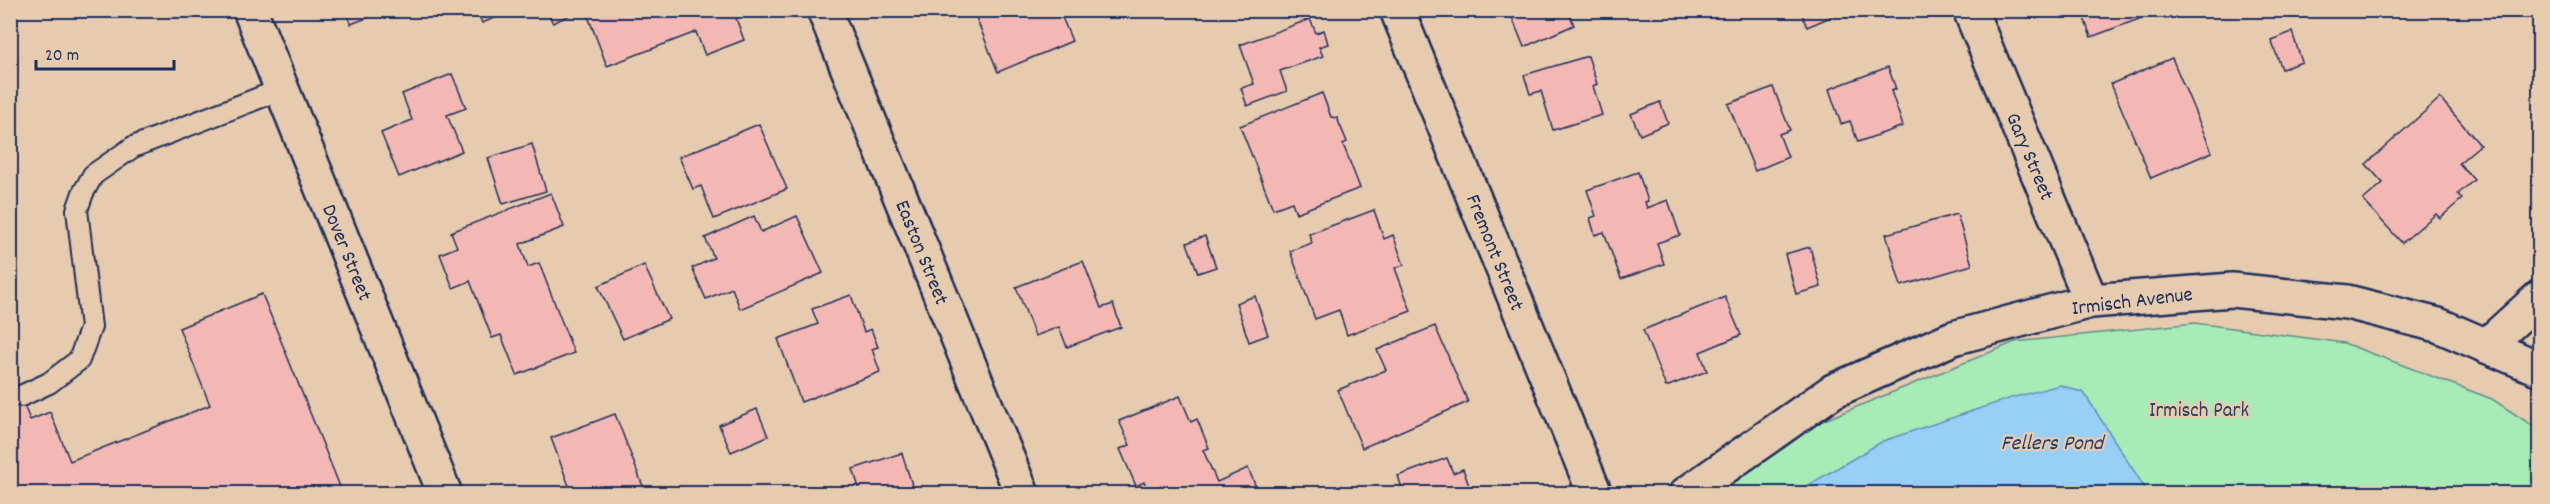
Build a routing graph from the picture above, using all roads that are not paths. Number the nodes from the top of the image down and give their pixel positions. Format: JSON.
{"nodes":[{"id":1,"x":250,"y":10,"type":"edge"},
{"id":2,"x":824,"y":10,"type":"edge"},
{"id":3,"x":1396,"y":10,"type":"edge"},
{"id":4,"x":1970,"y":10,"type":"edge"},
{"id":5,"x":282,"y":89,"type":"junction"},
{"id":6,"x":2540,"y":297,"type":"edge"},
{"id":7,"x":2091,"y":301,"type":"junction"},
{"id":8,"x":2486,"y":346,"type":"junction"},
{"id":9,"x":2540,"y":369,"type":"edge"},
{"id":10,"x":21,"y":396,"type":"dead end"},
{"id":11,"x":445,"y":494,"type":"edge"},
{"id":12,"x":1022,"y":494,"type":"edge"},
{"id":13,"x":1595,"y":494,"type":"edge"},
{"id":14,"x":1686,"y":494,"type":"edge"}],
"edges":[{"from":1,"to":5,"type":"street","name":"Dover Street"},
{"from":2,"to":12,"type":"street","name":"Easton Street"},
{"from":3,"to":13,"type":"street","name":"Fremont Street"},
{"from":4,"to":7,"type":"street","name":"Gary Street"},
{"from":5,"to":10,"type":"lane"},
{"from":5,"to":11,"type":"street","name":"Dover Street"},
{"from":6,"to":8,"type":"street"},
{"from":7,"to":8,"type":"street","name":"Irmisch Avenue"},
{"from":7,"to":14,"type":"street","name":"Irmisch Avenue"},
{"from":8,"to":9,"type":"street","name":"Irmisch Avenue"}]}
